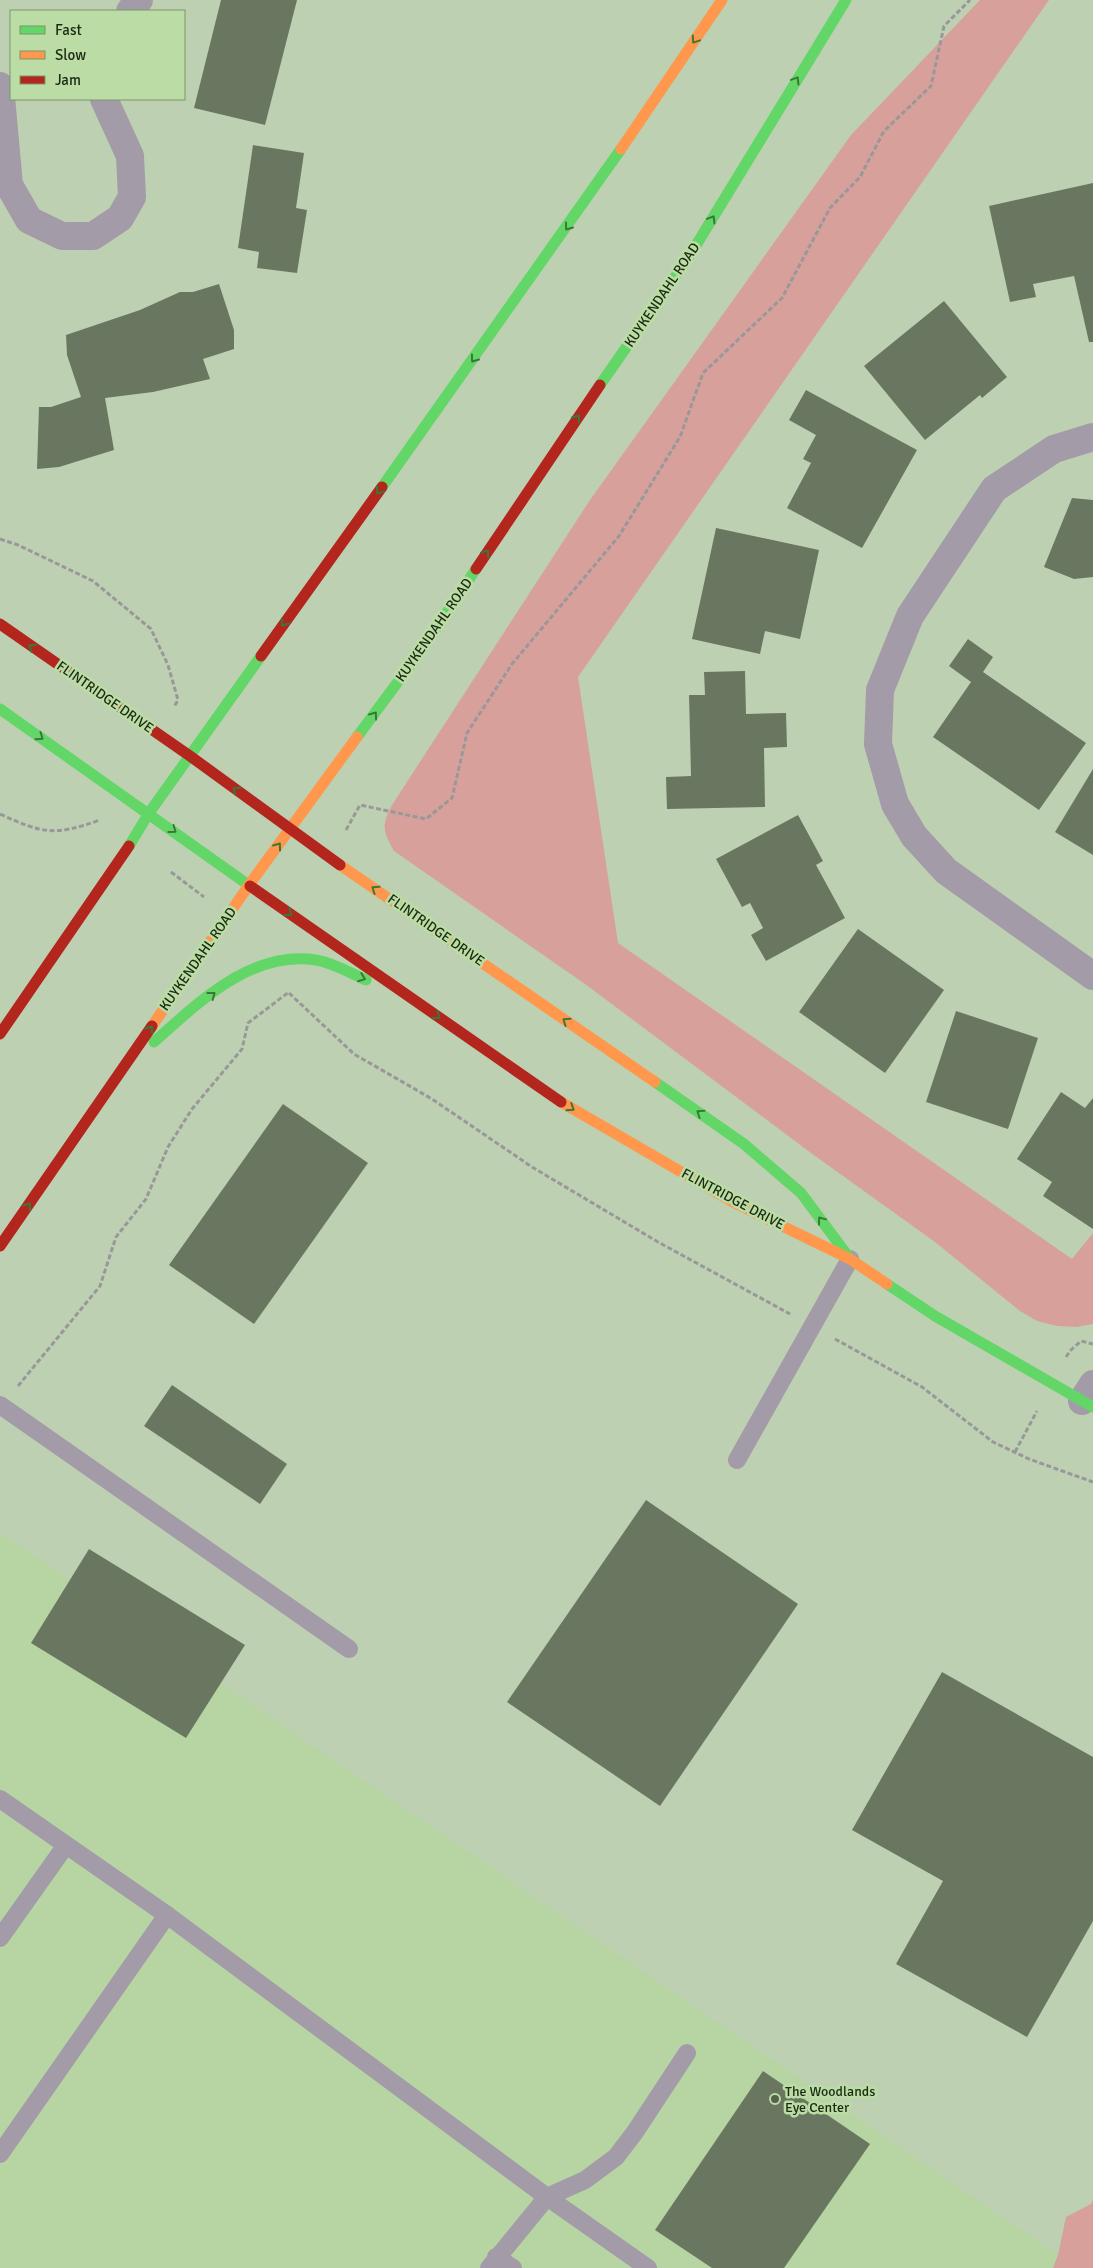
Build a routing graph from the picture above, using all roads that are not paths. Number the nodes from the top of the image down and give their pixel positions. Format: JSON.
{"nodes":[{"id":1,"x":139,"y":0,"type":"edge"},
{"id":2,"x":722,"y":0,"type":"edge"},
{"id":3,"x":846,"y":0,"type":"edge"},
{"id":4,"x":131,"y":10,"type":"edge"},
{"id":5,"x":0,"y":86,"type":"edge"},
{"id":6,"x":104,"y":100,"type":"edge"},
{"id":7,"x":1092,"y":437,"type":"edge"},
{"id":8,"x":0,"y":624,"type":"edge"},
{"id":9,"x":0,"y":709,"type":"edge"},
{"id":10,"x":190,"y":756,"type":"junction"},
{"id":11,"x":148,"y":812,"type":"junction"},
{"id":12,"x":290,"y":830,"type":"junction"},
{"id":13,"x":249,"y":886,"type":"junction"},
{"id":14,"x":1093,"y":976,"type":"edge"},
{"id":15,"x":409,"y":996,"type":"junction"},
{"id":16,"x":0,"y":1034,"type":"edge"},
{"id":17,"x":121,"y":1071,"type":"junction"},
{"id":18,"x":0,"y":1246,"type":"edge"},
{"id":19,"x":850,"y":1259,"type":"junction"},
{"id":20,"x":1089,"y":1397,"type":"edge"},
{"id":21,"x":0,"y":1405,"type":"edge"},
{"id":22,"x":737,"y":1460,"type":"dead end"},
{"id":23,"x":349,"y":1649,"type":"dead end"},
{"id":24,"x":0,"y":1799,"type":"edge"},
{"id":25,"x":66,"y":1845,"type":"junction"},
{"id":26,"x":167,"y":1915,"type":"junction"},
{"id":27,"x":0,"y":1938,"type":"edge"},
{"id":28,"x":687,"y":2053,"type":"dead end"},
{"id":29,"x":0,"y":2154,"type":"edge"},
{"id":30,"x":547,"y":2198,"type":"junction"},
{"id":31,"x":493,"y":2262,"type":"edge"},
{"id":32,"x":513,"y":2268,"type":"edge"},
{"id":33,"x":648,"y":2268,"type":"edge"}],
"edges":[{"from":1,"to":4,"type":"street"},
{"from":2,"to":10,"type":"main road","one_way":true},
{"from":12,"to":3,"type":"main road","name":"KUYKENDAHL ROAD","one_way":true},
{"from":5,"to":6,"type":"street"},
{"from":7,"to":14,"type":"street"},
{"from":10,"to":8,"type":"main road","name":"FLINTRIDGE DRIVE","one_way":true},
{"from":9,"to":11,"type":"main road","name":"FLINTRIDGE DRIVE","one_way":true},
{"from":10,"to":11,"type":"main road"},
{"from":12,"to":10,"type":"main road","name":"FLINTRIDGE DRIVE","one_way":true},
{"from":11,"to":13,"type":"main road","name":"FLINTRIDGE DRIVE","one_way":true},
{"from":11,"to":16,"type":"main road"},
{"from":13,"to":12,"type":"main road","name":"KUYKENDAHL ROAD","one_way":true},
{"from":19,"to":12,"type":"main road","name":"FLINTRIDGE DRIVE","one_way":true},
{"from":13,"to":15,"type":"main road","name":"FLINTRIDGE DRIVE","one_way":true},
{"from":17,"to":13,"type":"main road","name":"KUYKENDAHL ROAD","one_way":true},
{"from":17,"to":15,"type":"main road","one_way":true},
{"from":15,"to":19,"type":"main road","name":"FLINTRIDGE DRIVE","one_way":true},
{"from":18,"to":17,"type":"main road","name":"KUYKENDAHL ROAD","one_way":true},
{"from":19,"to":20,"type":"main road","name":"FLINTRIDGE DRIVE"},
{"from":19,"to":22,"type":"lane"},
{"from":21,"to":23,"type":"lane"},
{"from":24,"to":25,"type":"lane"},
{"from":25,"to":26,"type":"lane"},
{"from":25,"to":27,"type":"lane"},
{"from":26,"to":29,"type":"lane"},
{"from":26,"to":30,"type":"lane"},
{"from":28,"to":30,"type":"lane"},
{"from":30,"to":31,"type":"lane"},
{"from":30,"to":33,"type":"lane"},
{"from":31,"to":32,"type":"lane"}]}
